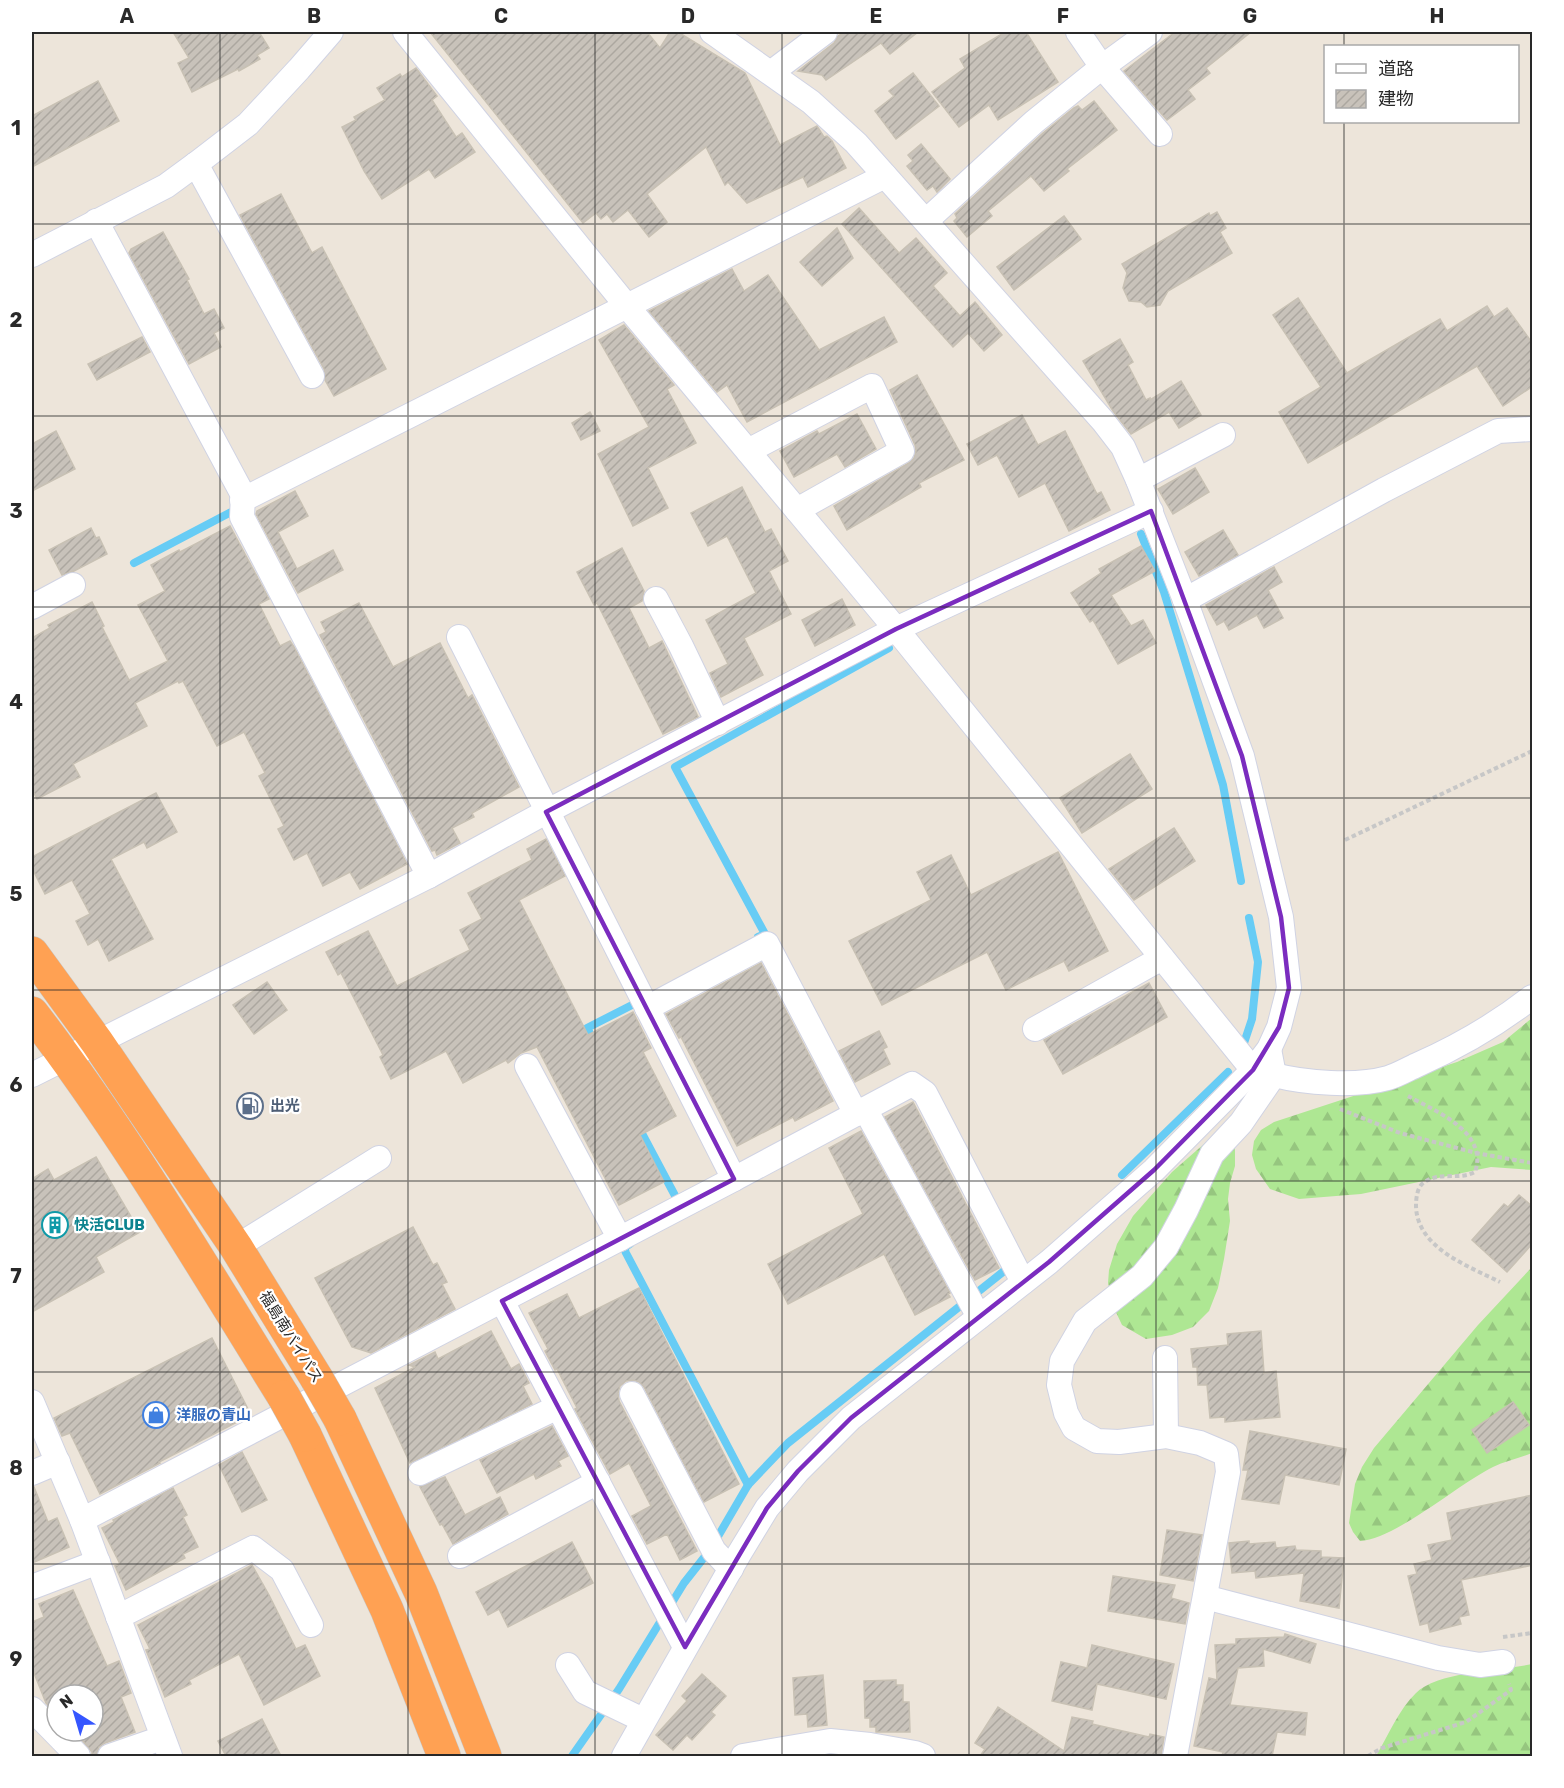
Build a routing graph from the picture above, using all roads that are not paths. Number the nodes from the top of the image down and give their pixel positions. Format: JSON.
{"nodes":[{"id":1,"x":331,"y":32,"type":"edge"},
{"id":2,"x":405,"y":32,"type":"edge"},
{"id":3,"x":712,"y":32,"type":"edge"},
{"id":4,"x":825,"y":32,"type":"edge"},
{"id":5,"x":1078,"y":32,"type":"edge"},
{"id":6,"x":1150,"y":32,"type":"edge"},
{"id":7,"x":1102,"y":67,"type":"junction"},
{"id":8,"x":772,"y":72,"type":"junction"},
{"id":9,"x":1160,"y":134,"type":"dead end"},
{"id":10,"x":196,"y":165,"type":"junction"},
{"id":11,"x":885,"y":176,"type":"junction"},
{"id":12,"x":96,"y":221,"type":"junction"},
{"id":13,"x":926,"y":221,"type":"junction"},
{"id":14,"x":32,"y":255,"type":"edge"},
{"id":15,"x":626,"y":305,"type":"junction"},
{"id":16,"x":312,"y":376,"type":"dead end"},
{"id":17,"x":1533,"y":429,"type":"edge"},
{"id":18,"x":1223,"y":435,"type":"dead end"},
{"id":19,"x":748,"y":450,"type":"junction"},
{"id":20,"x":1138,"y":480,"type":"junction"},
{"id":21,"x":242,"y":500,"type":"junction"},
{"id":22,"x":797,"y":510,"type":"junction"},
{"id":23,"x":1151,"y":512,"type":"junction"},
{"id":24,"x":73,"y":585,"type":"dead end"},
{"id":25,"x":656,"y":599,"type":"dead end"},
{"id":26,"x":1185,"y":600,"type":"junction"},
{"id":27,"x":32,"y":607,"type":"edge"},
{"id":28,"x":897,"y":629,"type":"junction"},
{"id":29,"x":459,"y":637,"type":"dead end"},
{"id":30,"x":718,"y":723,"type":"junction"},
{"id":31,"x":546,"y":812,"type":"junction"},
{"id":32,"x":429,"y":876,"type":"junction"},
{"id":33,"x":32,"y":953,"type":"edge"},
{"id":34,"x":1162,"y":958,"type":"junction"},
{"id":35,"x":1533,"y":997,"type":"edge"},
{"id":36,"x":647,"y":1008,"type":"junction"},
{"id":37,"x":32,"y":1013,"type":"edge"},
{"id":38,"x":1035,"y":1029,"type":"dead end"},
{"id":39,"x":96,"y":1042,"type":"junction"},
{"id":40,"x":65,"y":1056,"type":"junction"},
{"id":41,"x":527,"y":1066,"type":"dead end"},
{"id":42,"x":1263,"y":1072,"type":"junction"},
{"id":43,"x":32,"y":1075,"type":"edge"},
{"id":44,"x":860,"y":1111,"type":"junction"},
{"id":45,"x":380,"y":1158,"type":"dead end"},
{"id":46,"x":734,"y":1179,"type":"junction"},
{"id":47,"x":620,"y":1239,"type":"junction"},
{"id":48,"x":236,"y":1247,"type":"junction"},
{"id":49,"x":1023,"y":1282,"type":"junction"},
{"id":50,"x":501,"y":1300,"type":"junction"},
{"id":51,"x":979,"y":1317,"type":"junction"},
{"id":52,"x":1165,"y":1358,"type":"dead end"},
{"id":53,"x":632,"y":1394,"type":"dead end"},
{"id":54,"x":32,"y":1402,"type":"edge"},
{"id":55,"x":558,"y":1407,"type":"junction"},
{"id":56,"x":1166,"y":1436,"type":"junction"},
{"id":57,"x":58,"y":1462,"type":"junction"},
{"id":58,"x":32,"y":1473,"type":"edge"},
{"id":59,"x":420,"y":1473,"type":"dead end"},
{"id":60,"x":598,"y":1482,"type":"junction"},
{"id":61,"x":82,"y":1520,"type":"junction"},
{"id":62,"x":460,"y":1556,"type":"dead end"},
{"id":63,"x":98,"y":1562,"type":"junction"},
{"id":64,"x":731,"y":1569,"type":"junction"},
{"id":65,"x":32,"y":1587,"type":"edge"},
{"id":66,"x":1205,"y":1597,"type":"junction"},
{"id":67,"x":118,"y":1617,"type":"junction"},
{"id":68,"x":311,"y":1625,"type":"dead end"},
{"id":69,"x":685,"y":1647,"type":"junction"},
{"id":70,"x":1503,"y":1662,"type":"road end"},
{"id":71,"x":568,"y":1665,"type":"dead end"},
{"id":72,"x":32,"y":1709,"type":"edge"},
{"id":73,"x":643,"y":1720,"type":"junction"},
{"id":74,"x":166,"y":1747,"type":"edge"},
{"id":75,"x":78,"y":1756,"type":"edge"},
{"id":76,"x":110,"y":1756,"type":"edge"},
{"id":77,"x":444,"y":1756,"type":"edge"},
{"id":78,"x":485,"y":1756,"type":"edge"},
{"id":79,"x":624,"y":1756,"type":"edge"},
{"id":80,"x":743,"y":1756,"type":"edge"},
{"id":81,"x":923,"y":1756,"type":"edge"},
{"id":82,"x":1175,"y":1756,"type":"edge"}],
"edges":[{"from":1,"to":10,"type":"street"},
{"from":2,"to":15,"type":"street"},
{"from":3,"to":8,"type":"street"},
{"from":4,"to":8,"type":"street"},
{"from":5,"to":7,"type":"street"},
{"from":6,"to":7,"type":"street"},
{"from":7,"to":9,"type":"street"},
{"from":7,"to":13,"type":"street"},
{"from":8,"to":11,"type":"street"},
{"from":10,"to":12,"type":"street"},
{"from":10,"to":16,"type":"street"},
{"from":11,"to":13,"type":"street"},
{"from":11,"to":15,"type":"street"},
{"from":12,"to":14,"type":"street"},
{"from":12,"to":21,"type":"street"},
{"from":13,"to":20,"type":"street"},
{"from":15,"to":19,"type":"street"},
{"from":15,"to":21,"type":"street"},
{"from":17,"to":26,"type":"street"},
{"from":18,"to":20,"type":"street"},
{"from":19,"to":22,"type":"street"},
{"from":19,"to":22,"type":"street"},
{"from":20,"to":23,"type":"street"},
{"from":21,"to":32,"type":"street"},
{"from":22,"to":28,"type":"street"},
{"from":23,"to":26,"type":"street"},
{"from":23,"to":28,"type":"street"},
{"from":24,"to":27,"type":"street"},
{"from":25,"to":30,"type":"street"},
{"from":26,"to":42,"type":"street"},
{"from":28,"to":30,"type":"street"},
{"from":28,"to":34,"type":"street"},
{"from":29,"to":31,"type":"street"},
{"from":30,"to":31,"type":"street"},
{"from":31,"to":32,"type":"street"},
{"from":31,"to":36,"type":"street"},
{"from":32,"to":39,"type":"street"},
{"from":33,"to":39,"type":"highway","name":"福島南バイパス"},
{"from":34,"to":38,"type":"street"},
{"from":34,"to":42,"type":"street"},
{"from":35,"to":42,"type":"street"},
{"from":36,"to":44,"type":"street"},
{"from":36,"to":46,"type":"street"},
{"from":37,"to":40,"type":"highway"},
{"from":39,"to":40,"type":"street"},
{"from":39,"to":48,"type":"highway","name":"福島南バイパス"},
{"from":40,"to":43,"type":"street"},
{"from":40,"to":77,"type":"highway","bridge":true},
{"from":41,"to":47,"type":"street"},
{"from":42,"to":49,"type":"street"},
{"from":42,"to":56,"type":"street"},
{"from":44,"to":46,"type":"street"},
{"from":44,"to":49,"type":"street"},
{"from":44,"to":51,"type":"street"},
{"from":45,"to":48,"type":"street"},
{"from":46,"to":47,"type":"street"},
{"from":47,"to":50,"type":"street"},
{"from":48,"to":78,"type":"highway","name":"福島南バイパス","bridge":true},
{"from":49,"to":51,"type":"street"},
{"from":50,"to":55,"type":"street"},
{"from":50,"to":61,"type":"street"},
{"from":51,"to":64,"type":"street"},
{"from":52,"to":56,"type":"street"},
{"from":53,"to":64,"type":"street"},
{"from":54,"to":57,"type":"street"},
{"from":55,"to":59,"type":"street"},
{"from":55,"to":60,"type":"street"},
{"from":56,"to":66,"type":"street"},
{"from":57,"to":58,"type":"street"},
{"from":57,"to":61,"type":"street"},
{"from":60,"to":62,"type":"street"},
{"from":60,"to":69,"type":"street"},
{"from":61,"to":63,"type":"street"},
{"from":63,"to":65,"type":"street"},
{"from":63,"to":67,"type":"street"},
{"from":64,"to":69,"type":"street"},
{"from":66,"to":70,"type":"street"},
{"from":66,"to":82,"type":"street"},
{"from":67,"to":68,"type":"street"},
{"from":67,"to":74,"type":"street"},
{"from":69,"to":73,"type":"street"},
{"from":71,"to":73,"type":"street"},
{"from":72,"to":75,"type":"street"},
{"from":73,"to":79,"type":"street"},
{"from":74,"to":76,"type":"street"},
{"from":80,"to":81,"type":"street"}]}
